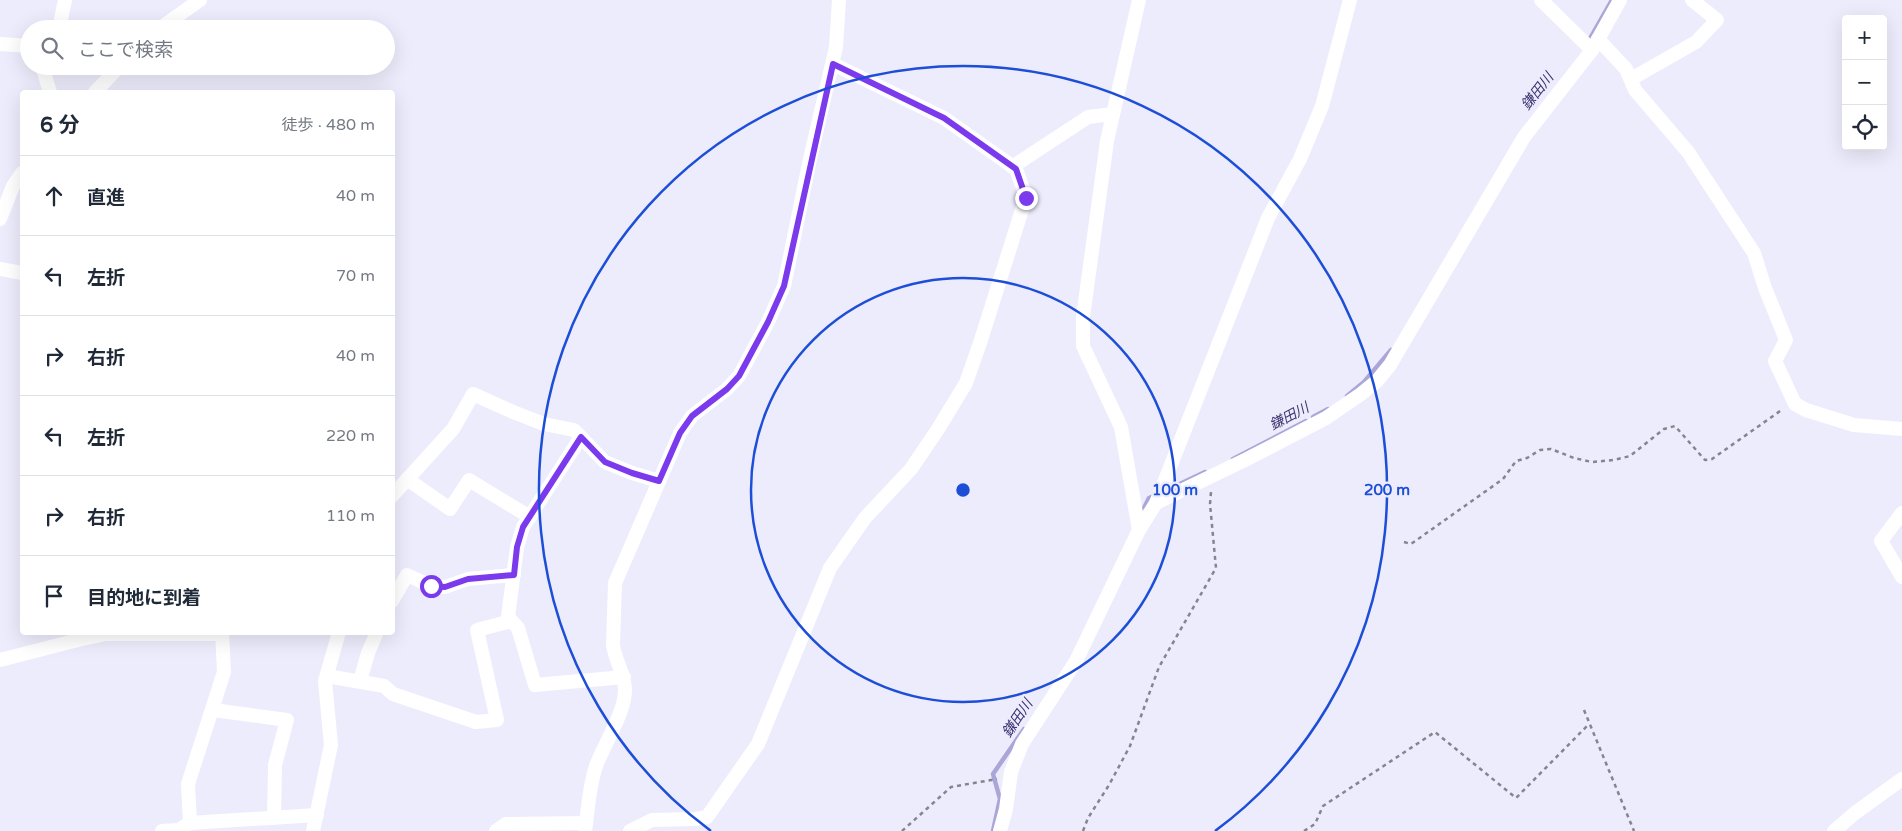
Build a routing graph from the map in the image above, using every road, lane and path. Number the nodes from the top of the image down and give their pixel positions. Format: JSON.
{"nodes":[{"id":1,"x":65,"y":0,"type":"edge"},
{"id":2,"x":200,"y":0,"type":"edge"},
{"id":3,"x":839,"y":0,"type":"edge"},
{"id":4,"x":1139,"y":0,"type":"edge"},
{"id":5,"x":1350,"y":0,"type":"edge"},
{"id":6,"x":1541,"y":0,"type":"edge"},
{"id":7,"x":1620,"y":0,"type":"edge"},
{"id":8,"x":1692,"y":0,"type":"edge"},
{"id":9,"x":61,"y":20,"type":"edge"},
{"id":10,"x":172,"y":20,"type":"edge"},
{"id":11,"x":0,"y":44,"type":"edge"},
{"id":12,"x":1595,"y":44,"type":"junction"},
{"id":13,"x":20,"y":45,"type":"edge"},
{"id":14,"x":833,"y":64,"type":"junction"},
{"id":15,"x":45,"y":75,"type":"edge"},
{"id":16,"x":51,"y":75,"type":"edge"},
{"id":17,"x":111,"y":75,"type":"edge"},
{"id":18,"x":1631,"y":79,"type":"junction"},
{"id":19,"x":49,"y":90,"type":"edge"},
{"id":20,"x":50,"y":90,"type":"edge"},
{"id":21,"x":97,"y":90,"type":"edge"},
{"id":22,"x":1113,"y":114,"type":"junction"},
{"id":23,"x":1012,"y":167,"type":"junction"},
{"id":24,"x":20,"y":176,"type":"edge"},
{"id":25,"x":0,"y":219,"type":"edge"},
{"id":26,"x":0,"y":269,"type":"edge"},
{"id":27,"x":20,"y":273,"type":"edge"},
{"id":28,"x":1796,"y":404,"type":"junction"},
{"id":29,"x":1902,"y":429,"type":"edge"},
{"id":30,"x":581,"y":437,"type":"junction"},
{"id":31,"x":1213,"y":476,"type":"junction"},
{"id":32,"x":407,"y":479,"type":"junction"},
{"id":33,"x":659,"y":481,"type":"junction"},
{"id":34,"x":395,"y":493,"type":"edge"},
{"id":35,"x":1156,"y":503,"type":"junction"},
{"id":36,"x":1902,"y":513,"type":"edge"},
{"id":37,"x":530,"y":517,"type":"junction"},
{"id":38,"x":1139,"y":530,"type":"junction"},
{"id":39,"x":1404,"y":542,"type":"dead end"},
{"id":40,"x":514,"y":575,"type":"junction"},
{"id":41,"x":1902,"y":577,"type":"edge"},
{"id":42,"x":395,"y":597,"type":"edge"},
{"id":43,"x":511,"y":621,"type":"junction"},
{"id":44,"x":92,"y":635,"type":"edge"},
{"id":45,"x":222,"y":635,"type":"edge"},
{"id":46,"x":338,"y":635,"type":"edge"},
{"id":47,"x":376,"y":635,"type":"edge"},
{"id":48,"x":78,"y":636,"type":"edge"},
{"id":49,"x":0,"y":660,"type":"edge"},
{"id":50,"x":327,"y":676,"type":"junction"},
{"id":51,"x":624,"y":677,"type":"junction"},
{"id":52,"x":360,"y":681,"type":"junction"},
{"id":53,"x":213,"y":710,"type":"junction"},
{"id":54,"x":1584,"y":710,"type":"dead end"},
{"id":55,"x":1589,"y":724,"type":"junction"},
{"id":56,"x":1010,"y":777,"type":"junction"},
{"id":57,"x":1902,"y":779,"type":"edge"},
{"id":58,"x":317,"y":815,"type":"junction"},
{"id":59,"x":274,"y":818,"type":"junction"},
{"id":60,"x":190,"y":823,"type":"junction"},
{"id":61,"x":221,"y":826,"type":"edge"},
{"id":62,"x":587,"y":829,"type":"edge"},
{"id":63,"x":162,"y":831,"type":"edge"},
{"id":64,"x":313,"y":831,"type":"edge"},
{"id":65,"x":496,"y":831,"type":"edge"},
{"id":66,"x":630,"y":831,"type":"edge"},
{"id":67,"x":902,"y":831,"type":"edge"},
{"id":68,"x":1000,"y":831,"type":"edge"},
{"id":69,"x":1083,"y":831,"type":"edge"},
{"id":70,"x":1304,"y":831,"type":"edge"},
{"id":71,"x":1634,"y":831,"type":"edge"},
{"id":72,"x":1834,"y":831,"type":"edge"}],
"edges":[{"from":1,"to":9,"type":"street"},
{"from":2,"to":10,"type":"street"},
{"from":3,"to":14,"type":"street"},
{"from":4,"to":22,"type":"street"},
{"from":5,"to":35,"type":"street"},
{"from":6,"to":12,"type":"street"},
{"from":7,"to":12,"type":"street"},
{"from":8,"to":18,"type":"street"},
{"from":11,"to":13,"type":"street"},
{"from":12,"to":18,"type":"street"},
{"from":12,"to":31,"type":"street"},
{"from":14,"to":23,"type":"street"},
{"from":14,"to":33,"type":"street"},
{"from":15,"to":19,"type":"street"},
{"from":16,"to":20,"type":"street"},
{"from":17,"to":21,"type":"street"},
{"from":18,"to":28,"type":"street"},
{"from":22,"to":23,"type":"street"},
{"from":22,"to":38,"type":"street"},
{"from":23,"to":66,"type":"street"},
{"from":24,"to":25,"type":"street"},
{"from":26,"to":27,"type":"street"},
{"from":28,"to":29,"type":"street"},
{"from":28,"to":39,"type":"path"},
{"from":30,"to":32,"type":"street"},
{"from":30,"to":33,"type":"street"},
{"from":30,"to":37,"type":"street"},
{"from":31,"to":35,"type":"street"},
{"from":31,"to":69,"type":"path"},
{"from":32,"to":34,"type":"street"},
{"from":32,"to":37,"type":"street"},
{"from":33,"to":51,"type":"street"},
{"from":35,"to":38,"type":"street"},
{"from":36,"to":41,"type":"street"},
{"from":37,"to":40,"type":"street"},
{"from":38,"to":56,"type":"street"},
{"from":40,"to":42,"type":"street"},
{"from":40,"to":43,"type":"street"},
{"from":43,"to":51,"type":"street"},
{"from":43,"to":52,"type":"street"},
{"from":44,"to":48,"type":"street"},
{"from":45,"to":53,"type":"street"},
{"from":46,"to":50,"type":"street"},
{"from":47,"to":52,"type":"street"},
{"from":48,"to":49,"type":"street"},
{"from":50,"to":52,"type":"street"},
{"from":50,"to":58,"type":"street"},
{"from":51,"to":62,"type":"street"},
{"from":53,"to":59,"type":"street"},
{"from":53,"to":60,"type":"street"},
{"from":54,"to":55,"type":"path"},
{"from":55,"to":70,"type":"path"},
{"from":55,"to":71,"type":"path"},
{"from":56,"to":67,"type":"path"},
{"from":56,"to":68,"type":"street"},
{"from":57,"to":72,"type":"street"},
{"from":58,"to":59,"type":"street"},
{"from":58,"to":64,"type":"street"},
{"from":59,"to":61,"type":"street"},
{"from":60,"to":61,"type":"street"},
{"from":60,"to":63,"type":"street"},
{"from":62,"to":65,"type":"street"}]}
